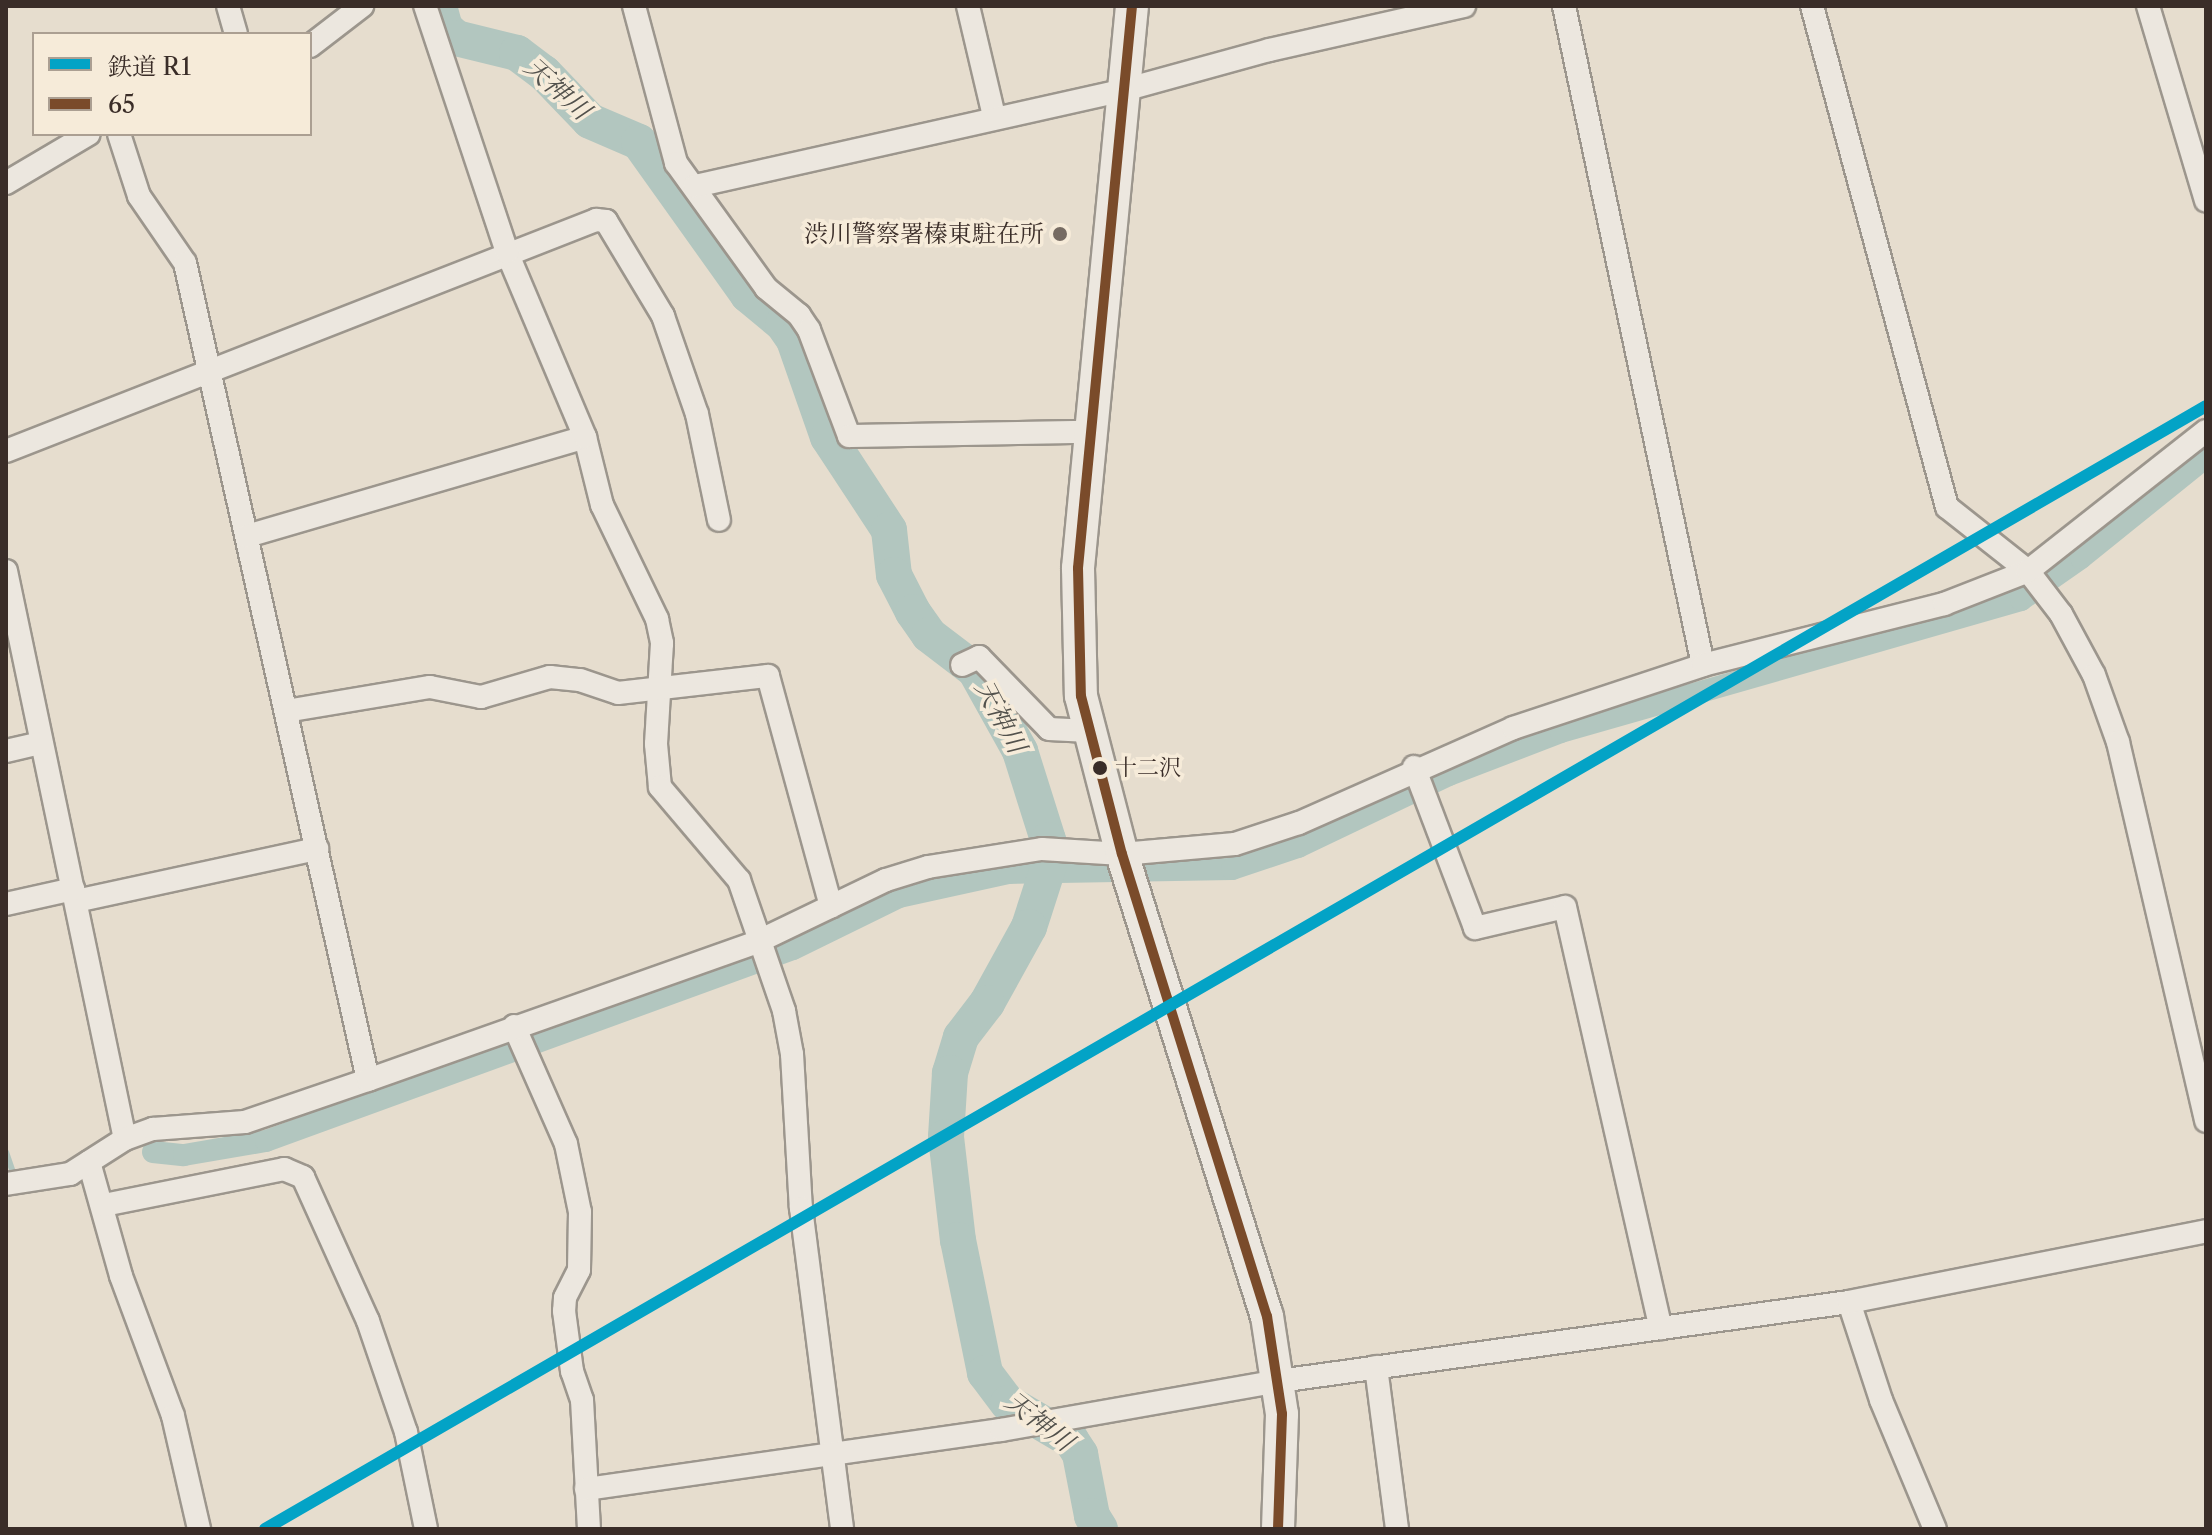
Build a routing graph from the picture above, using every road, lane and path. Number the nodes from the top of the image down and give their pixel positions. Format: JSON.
{"nodes":[{"id":1,"x":228,"y":6,"type":"edge"},
{"id":2,"x":362,"y":6,"type":"edge"},
{"id":3,"x":425,"y":6,"type":"edge"},
{"id":4,"x":634,"y":6,"type":"edge"},
{"id":5,"x":968,"y":6,"type":"edge"},
{"id":6,"x":1132,"y":6,"type":"edge"},
{"id":7,"x":1464,"y":6,"type":"edge"},
{"id":8,"x":1564,"y":6,"type":"edge"},
{"id":9,"x":1812,"y":6,"type":"edge"},
{"id":10,"x":2148,"y":6,"type":"edge"},
{"id":11,"x":235,"y":32,"type":"edge"},
{"id":12,"x":312,"y":44,"type":"edge"},
{"id":13,"x":1124,"y":90,"type":"junction"},
{"id":14,"x":994,"y":116,"type":"junction"},
{"id":15,"x":86,"y":136,"type":"edge"},
{"id":16,"x":120,"y":136,"type":"edge"},
{"id":17,"x":6,"y":183,"type":"edge"},
{"id":18,"x":695,"y":186,"type":"junction"},
{"id":19,"x":2206,"y":201,"type":"edge"},
{"id":20,"x":507,"y":252,"type":"junction"},
{"id":21,"x":210,"y":369,"type":"junction"},
{"id":22,"x":2206,"y":431,"type":"edge"},
{"id":23,"x":1090,"y":432,"type":"junction"},
{"id":24,"x":585,"y":437,"type":"junction"},
{"id":25,"x":6,"y":451,"type":"edge"},
{"id":26,"x":719,"y":520,"type":"dead end"},
{"id":27,"x":247,"y":536,"type":"junction"},
{"id":28,"x":6,"y":571,"type":"edge"},
{"id":29,"x":2028,"y":571,"type":"junction"},
{"id":30,"x":968,"y":662,"type":"dead end"},
{"id":31,"x":1703,"y":665,"type":"junction"},
{"id":32,"x":658,"y":687,"type":"junction"},
{"id":33,"x":286,"y":711,"type":"junction"},
{"id":34,"x":1089,"y":731,"type":"junction"},
{"id":35,"x":41,"y":743,"type":"junction"},
{"id":36,"x":6,"y":751,"type":"edge"},
{"id":37,"x":1420,"y":782,"type":"junction"},
{"id":38,"x":317,"y":849,"type":"junction"},
{"id":39,"x":1122,"y":854,"type":"junction"},
{"id":40,"x":75,"y":895,"type":"junction"},
{"id":41,"x":6,"y":904,"type":"edge"},
{"id":42,"x":831,"y":907,"type":"junction"},
{"id":43,"x":757,"y":942,"type":"junction"},
{"id":44,"x":514,"y":1026,"type":"junction"},
{"id":45,"x":368,"y":1080,"type":"junction"},
{"id":46,"x":2206,"y":1121,"type":"edge"},
{"id":47,"x":125,"y":1139,"type":"junction"},
{"id":48,"x":89,"y":1162,"type":"junction"},
{"id":49,"x":6,"y":1184,"type":"edge"},
{"id":50,"x":104,"y":1205,"type":"junction"},
{"id":51,"x":2206,"y":1231,"type":"edge"},
{"id":52,"x":1849,"y":1302,"type":"junction"},
{"id":53,"x":1661,"y":1328,"type":"junction"},
{"id":54,"x":1376,"y":1367,"type":"junction"},
{"id":55,"x":1279,"y":1381,"type":"junction"},
{"id":56,"x":831,"y":1455,"type":"junction"},
{"id":57,"x":586,"y":1489,"type":"junction"},
{"id":58,"x":199,"y":1529,"type":"edge"},
{"id":59,"x":426,"y":1529,"type":"edge"},
{"id":60,"x":589,"y":1529,"type":"edge"},
{"id":61,"x":842,"y":1529,"type":"edge"},
{"id":62,"x":1278,"y":1529,"type":"edge"},
{"id":63,"x":1397,"y":1529,"type":"edge"},
{"id":64,"x":1935,"y":1529,"type":"edge"}],
"edges":[{"from":1,"to":11,"type":"street"},
{"from":2,"to":12,"type":"street"},
{"from":3,"to":20,"type":"street"},
{"from":4,"to":18,"type":"street"},
{"from":5,"to":14,"type":"street"},
{"from":6,"to":13,"type":"main road"},
{"from":7,"to":13,"type":"street"},
{"from":8,"to":31,"type":"street"},
{"from":9,"to":29,"type":"street"},
{"from":10,"to":19,"type":"street"},
{"from":13,"to":14,"type":"street"},
{"from":13,"to":23,"type":"main road"},
{"from":14,"to":18,"type":"street"},
{"from":15,"to":17,"type":"street"},
{"from":16,"to":21,"type":"street"},
{"from":18,"to":23,"type":"street"},
{"from":20,"to":21,"type":"street"},
{"from":20,"to":24,"type":"street"},
{"from":20,"to":26,"type":"street"},
{"from":21,"to":25,"type":"street"},
{"from":21,"to":27,"type":"street"},
{"from":22,"to":29,"type":"street"},
{"from":23,"to":34,"type":"main road"},
{"from":24,"to":27,"type":"street"},
{"from":24,"to":32,"type":"street"},
{"from":27,"to":33,"type":"street"},
{"from":28,"to":35,"type":"street"},
{"from":29,"to":31,"type":"street"},
{"from":29,"to":46,"type":"street"},
{"from":30,"to":34,"type":"street"},
{"from":31,"to":37,"type":"street"},
{"from":32,"to":33,"type":"street"},
{"from":32,"to":42,"type":"street"},
{"from":32,"to":43,"type":"street"},
{"from":33,"to":38,"type":"street"},
{"from":34,"to":39,"type":"main road"},
{"from":35,"to":36,"type":"street"},
{"from":35,"to":40,"type":"street"},
{"from":37,"to":39,"type":"street"},
{"from":37,"to":53,"type":"street"},
{"from":38,"to":40,"type":"street"},
{"from":38,"to":45,"type":"street"},
{"from":39,"to":42,"type":"street"},
{"from":39,"to":55,"type":"main road"},
{"from":40,"to":41,"type":"street"},
{"from":40,"to":47,"type":"street"},
{"from":42,"to":43,"type":"street"},
{"from":43,"to":44,"type":"street"},
{"from":43,"to":56,"type":"street"},
{"from":44,"to":45,"type":"street"},
{"from":44,"to":57,"type":"street"},
{"from":45,"to":47,"type":"street"},
{"from":47,"to":48,"type":"street"},
{"from":48,"to":49,"type":"street"},
{"from":48,"to":50,"type":"street"},
{"from":50,"to":58,"type":"street"},
{"from":50,"to":59,"type":"street"},
{"from":51,"to":52,"type":"street"},
{"from":52,"to":53,"type":"street"},
{"from":52,"to":64,"type":"street"},
{"from":53,"to":54,"type":"street"},
{"from":54,"to":55,"type":"street"},
{"from":54,"to":63,"type":"street"},
{"from":55,"to":56,"type":"street"},
{"from":55,"to":62,"type":"main road"},
{"from":56,"to":57,"type":"street"},
{"from":56,"to":61,"type":"street"},
{"from":57,"to":60,"type":"street"}]}
